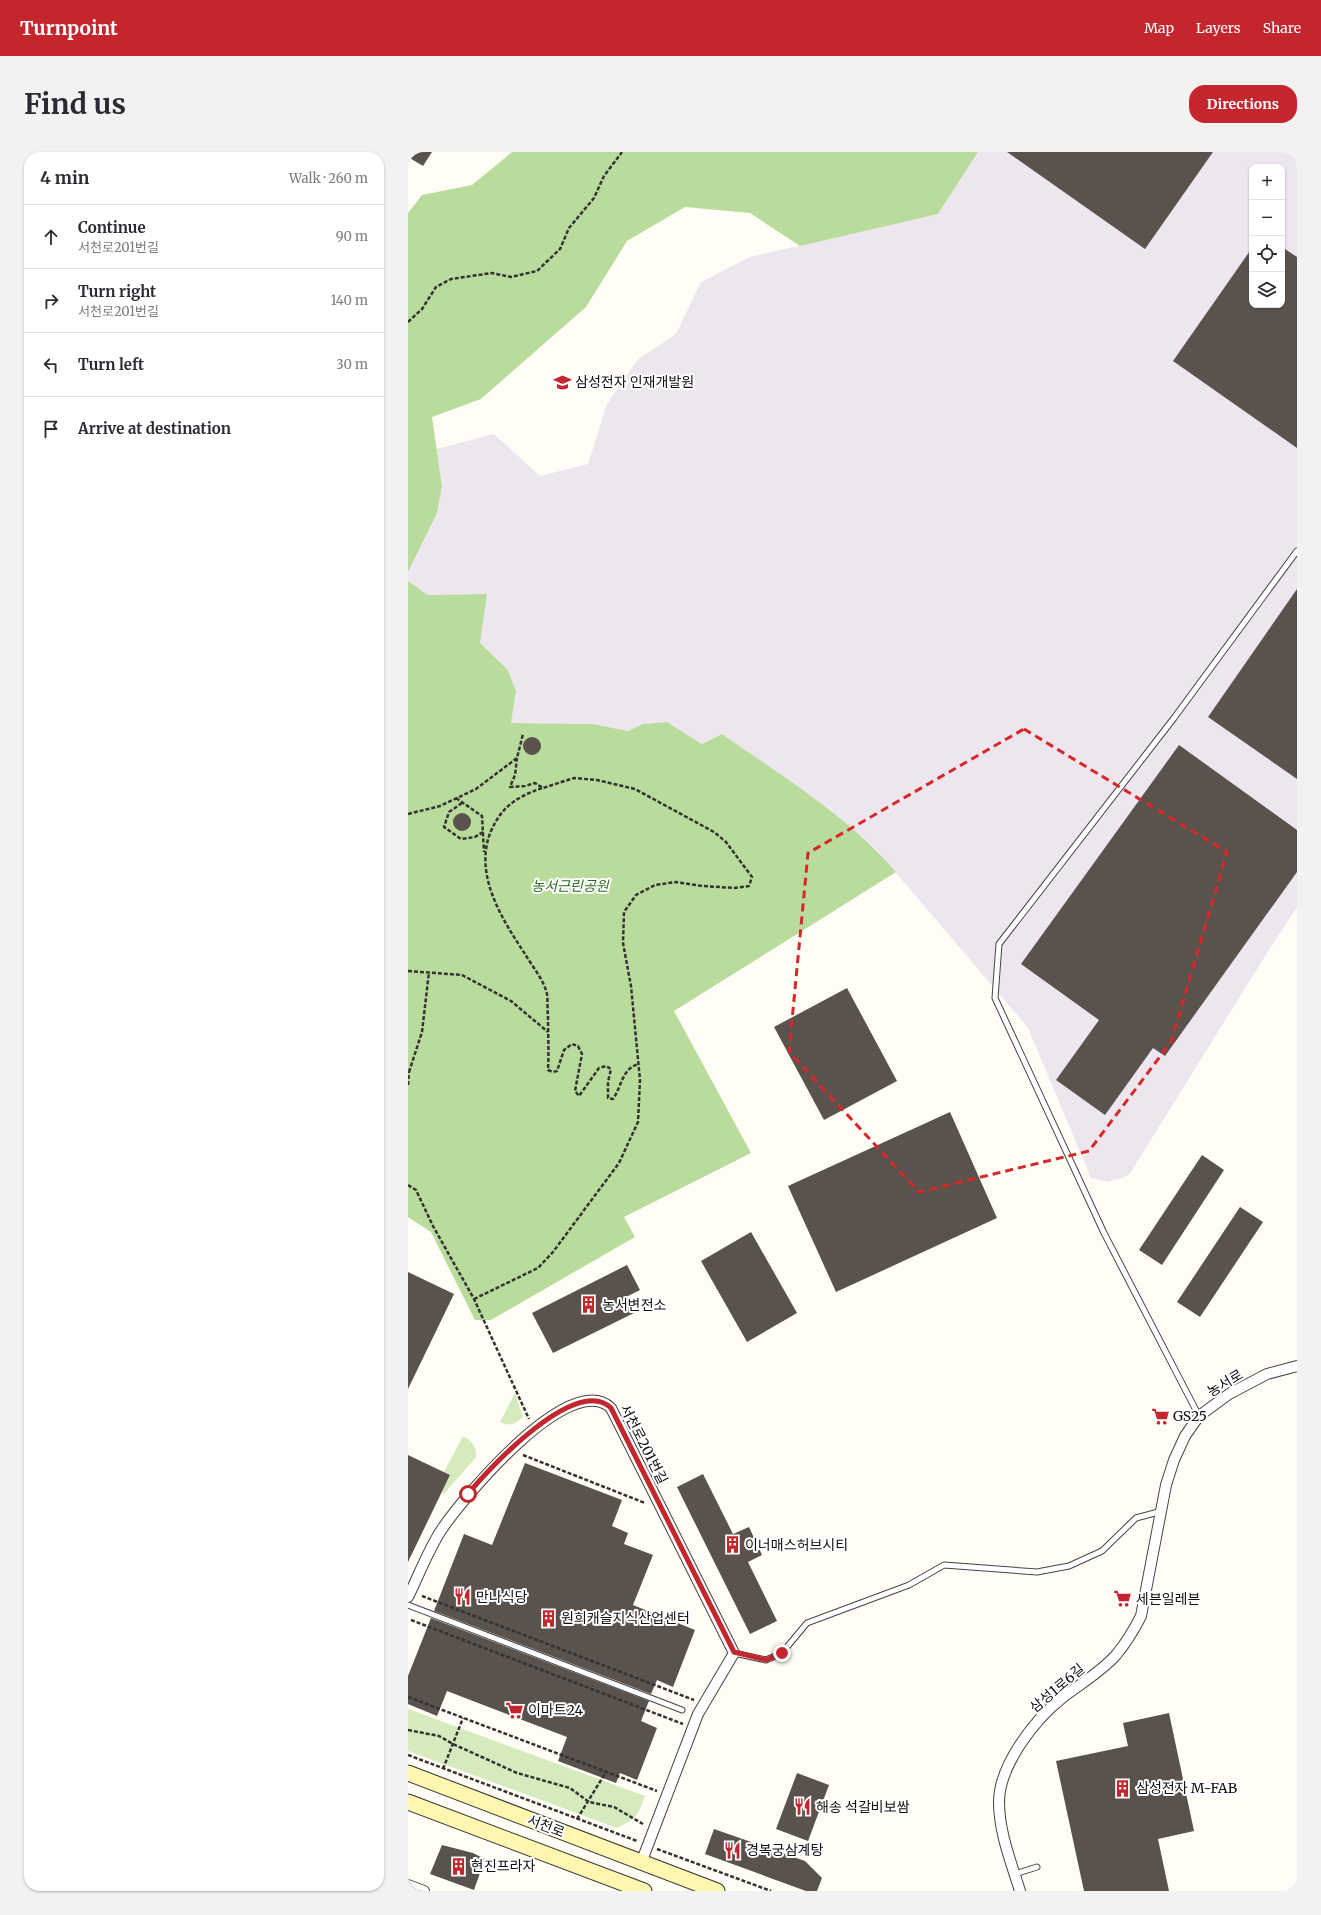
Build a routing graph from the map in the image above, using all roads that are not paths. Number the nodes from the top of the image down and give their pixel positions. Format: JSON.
{"nodes":[{"id":1,"x":1297,"y":551,"type":"edge"},
{"id":2,"x":1297,"y":1366,"type":"edge"},
{"id":3,"x":1199,"y":1416,"type":"junction"},
{"id":4,"x":1162,"y":1511,"type":"junction"},
{"id":5,"x":408,"y":1597,"type":"edge"},
{"id":6,"x":408,"y":1605,"type":"edge"},
{"id":7,"x":734,"y":1652,"type":"junction"},
{"id":8,"x":682,"y":1710,"type":"dead end"},
{"id":9,"x":408,"y":1773,"type":"edge"},
{"id":10,"x":408,"y":1802,"type":"edge"},
{"id":11,"x":641,"y":1863,"type":"junction"},
{"id":12,"x":1037,"y":1867,"type":"dead end"},
{"id":13,"x":1015,"y":1874,"type":"junction"},
{"id":14,"x":408,"y":1885,"type":"edge"},
{"id":15,"x":424,"y":1891,"type":"edge"},
{"id":16,"x":644,"y":1891,"type":"edge"},
{"id":17,"x":716,"y":1891,"type":"edge"},
{"id":18,"x":1020,"y":1891,"type":"edge"}],
"edges":[{"from":1,"to":3,"type":"lane"},
{"from":2,"to":3,"type":"street","name":"농서로"},
{"from":3,"to":4,"type":"street","name":"농서로"},
{"from":4,"to":7,"type":"lane"},
{"from":4,"to":13,"type":"street","name":"삼성1로6길"},
{"from":5,"to":7,"type":"street","name":"서천로201번길"},
{"from":6,"to":8,"type":"lane"},
{"from":7,"to":11,"type":"street"},
{"from":9,"to":11,"type":"street","name":"서천로"},
{"from":10,"to":16,"type":"street","name":"서천로"},
{"from":11,"to":17,"type":"street","name":"서천로"},
{"from":12,"to":13,"type":"lane"},
{"from":13,"to":18,"type":"street","name":"삼성1로6길"},
{"from":14,"to":15,"type":"street"}]}
